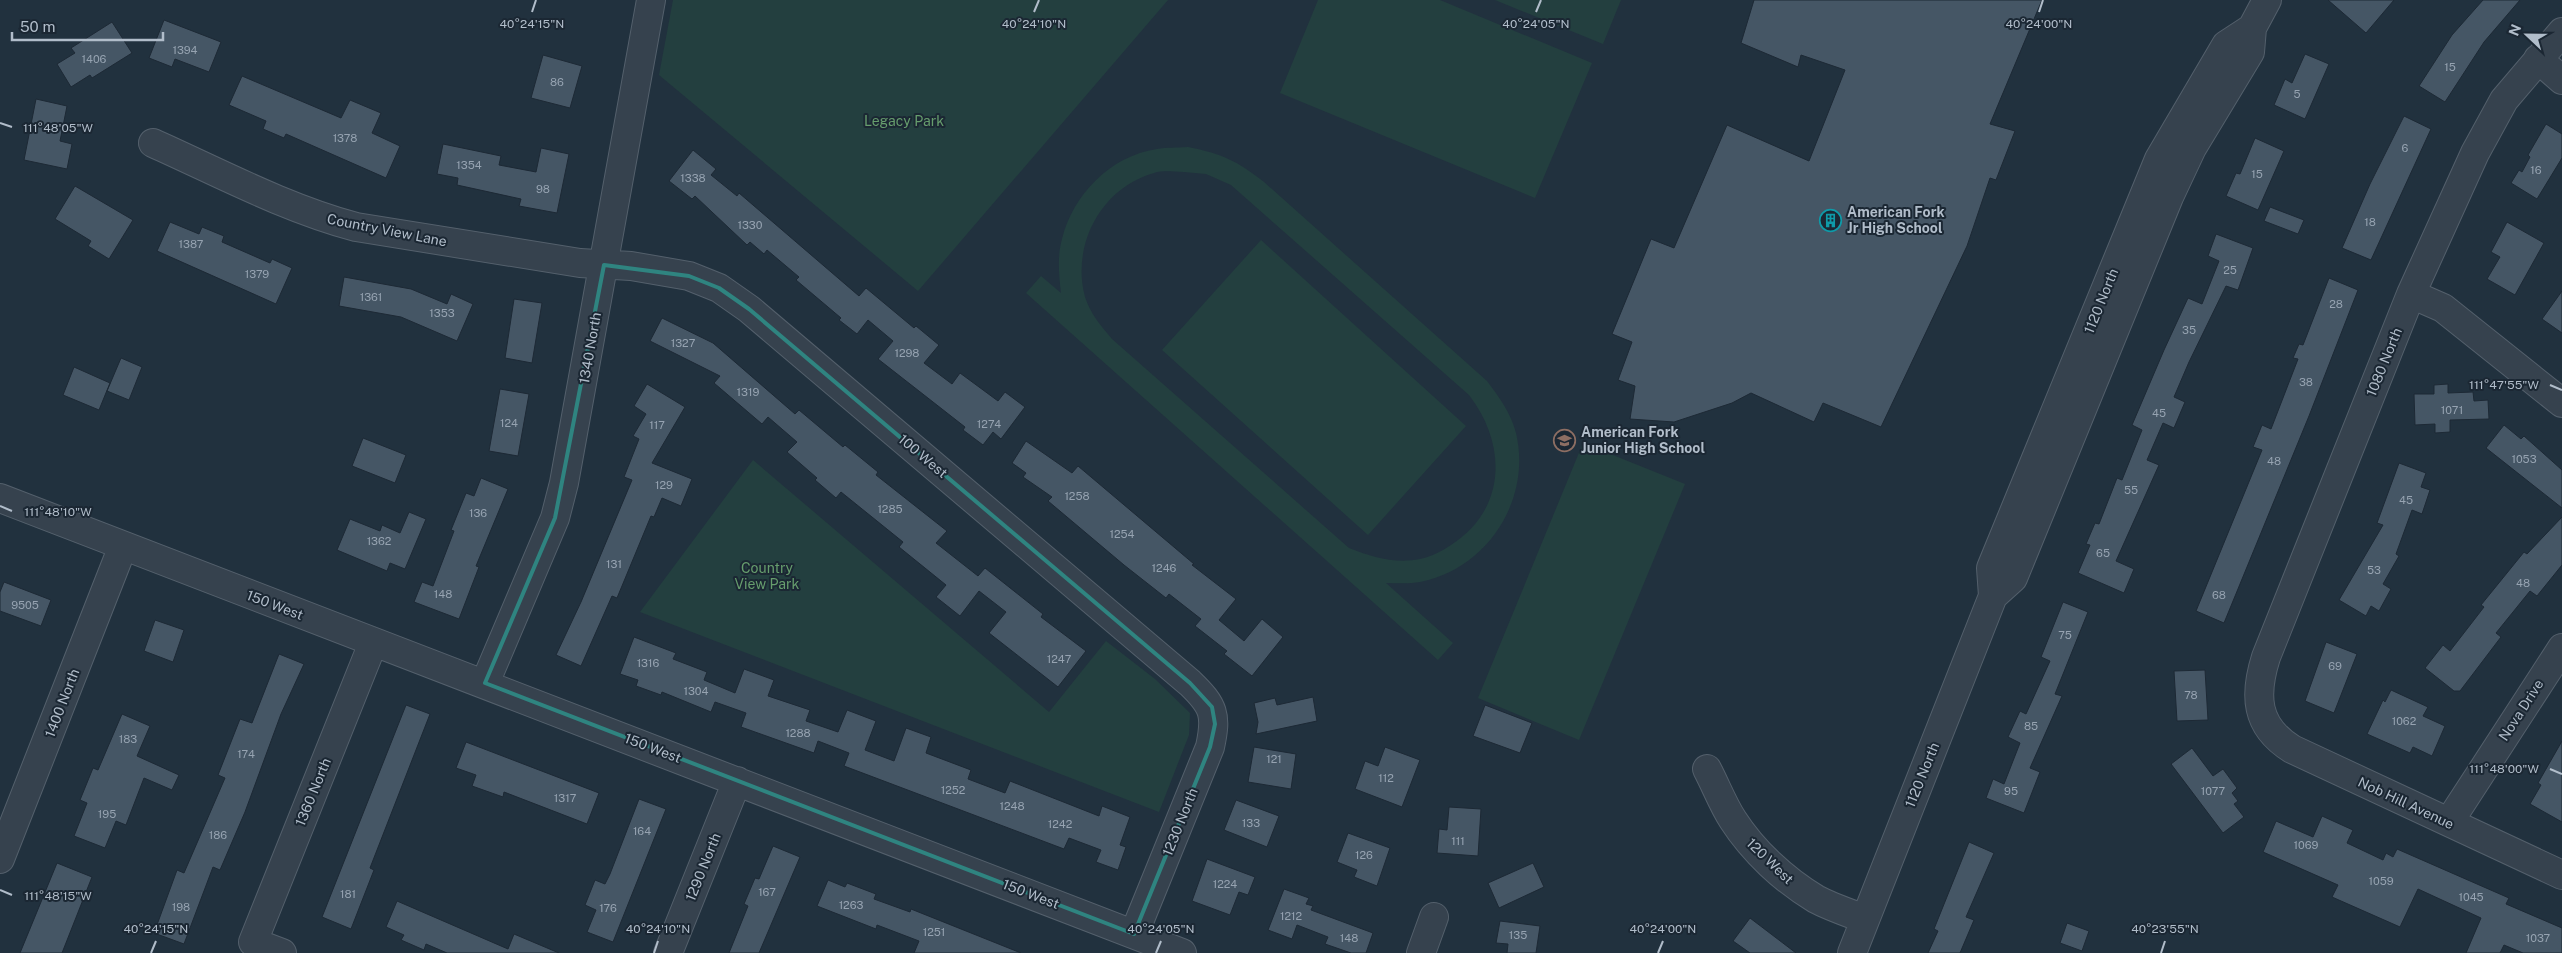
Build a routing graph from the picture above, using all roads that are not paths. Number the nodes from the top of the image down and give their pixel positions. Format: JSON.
{"nodes":[{"id":1,"x":650,"y":0,"type":"edge"},
{"id":2,"x":2267,"y":0,"type":"edge"},
{"id":3,"x":2562,"y":32,"type":"edge"},
{"id":4,"x":2538,"y":60,"type":"junction"},
{"id":5,"x":2562,"y":80,"type":"edge"},
{"id":6,"x":153,"y":143,"type":"dead end"},
{"id":7,"x":604,"y":265,"type":"junction"},
{"id":8,"x":2411,"y":294,"type":"junction"},
{"id":9,"x":2562,"y":403,"type":"edge"},
{"id":10,"x":0,"y":498,"type":"edge"},
{"id":11,"x":123,"y":546,"type":"junction"},
{"id":12,"x":373,"y":643,"type":"junction"},
{"id":13,"x":2562,"y":648,"type":"edge"},
{"id":14,"x":485,"y":683,"type":"junction"},
{"id":15,"x":1212,"y":707,"type":"joint"},
{"id":16,"x":2263,"y":716,"type":"joint"},
{"id":17,"x":1707,"y":769,"type":"dead end"},
{"id":18,"x":738,"y":781,"type":"junction"},
{"id":19,"x":2449,"y":822,"type":"junction"},
{"id":20,"x":0,"y":859,"type":"edge"},
{"id":21,"x":2562,"y":875,"type":"edge"},
{"id":22,"x":1434,"y":917,"type":"dead end"},
{"id":23,"x":1865,"y":919,"type":"junction"},
{"id":24,"x":1134,"y":934,"type":"junction"},
{"id":25,"x":282,"y":953,"type":"edge"},
{"id":26,"x":668,"y":953,"type":"edge"},
{"id":27,"x":1182,"y":953,"type":"edge"},
{"id":28,"x":1421,"y":953,"type":"edge"},
{"id":29,"x":1852,"y":953,"type":"edge"}],
"edges":[{"from":1,"to":7,"type":"street","name":"1340 North"},
{"from":2,"to":23,"type":"street","name":"1120 North"},
{"from":3,"to":4,"type":"street","name":"1080 North"},
{"from":4,"to":5,"type":"street"},
{"from":4,"to":8,"type":"street","name":"1080 North"},
{"from":6,"to":7,"type":"street","name":"Country View Lane"},
{"from":7,"to":14,"type":"street","name":"1340 North"},
{"from":7,"to":15,"type":"street","name":"100 West"},
{"from":8,"to":9,"type":"street"},
{"from":8,"to":16,"type":"street","name":"1080 North"},
{"from":10,"to":11,"type":"street","name":"150 West"},
{"from":11,"to":12,"type":"street","name":"150 West"},
{"from":11,"to":20,"type":"street","name":"1400 North"},
{"from":12,"to":14,"type":"street","name":"150 West"},
{"from":12,"to":25,"type":"street","name":"1360 North"},
{"from":13,"to":19,"type":"street","name":"Nova Drive"},
{"from":14,"to":18,"type":"street","name":"150 West"},
{"from":15,"to":24,"type":"street","name":"1230 North"},
{"from":16,"to":19,"type":"street","name":"Nob Hill Avenue"},
{"from":17,"to":23,"type":"street","name":"120 West"},
{"from":18,"to":24,"type":"street","name":"150 West"},
{"from":18,"to":26,"type":"street","name":"1290 North"},
{"from":19,"to":21,"type":"street","name":"Nob Hill Avenue"},
{"from":22,"to":28,"type":"street"},
{"from":23,"to":29,"type":"street","name":"1120 North"},
{"from":24,"to":27,"type":"street","name":"150 West"}]}
